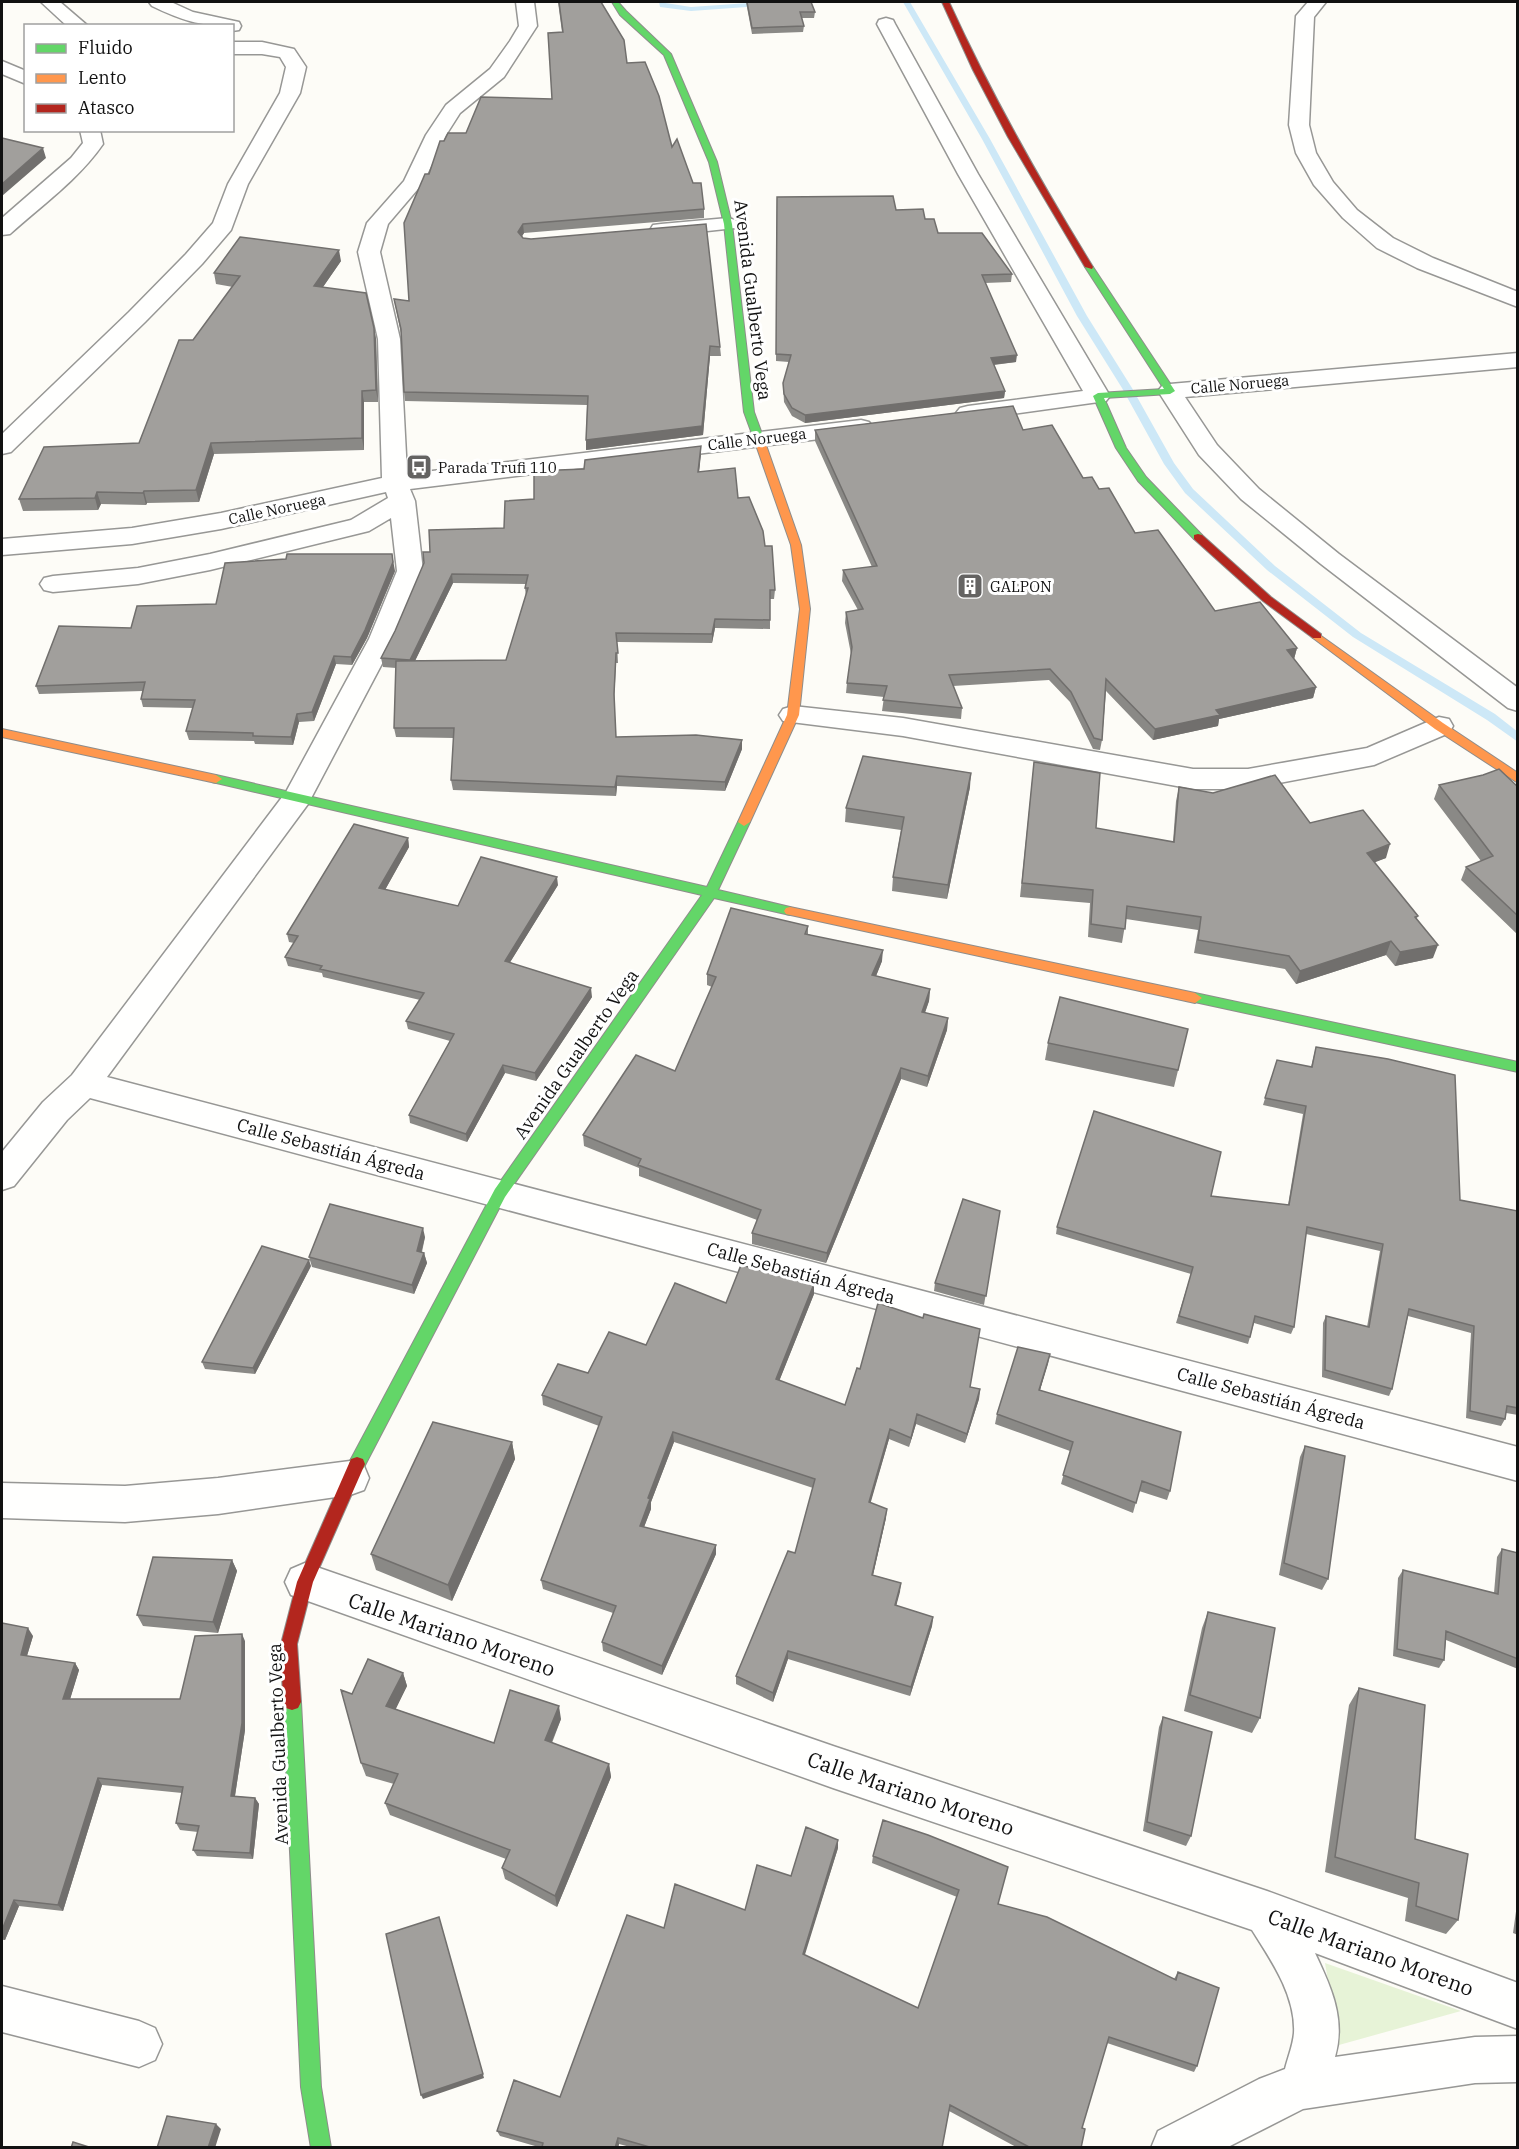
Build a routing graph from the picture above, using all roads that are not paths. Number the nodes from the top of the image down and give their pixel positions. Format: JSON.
{"nodes":[{"id":1,"x":50,"y":2,"type":"edge"},
{"id":2,"x":158,"y":2,"type":"edge"},
{"id":3,"x":525,"y":2,"type":"edge"},
{"id":4,"x":615,"y":2,"type":"edge"},
{"id":5,"x":945,"y":2,"type":"edge"},
{"id":6,"x":1317,"y":2,"type":"edge"},
{"id":7,"x":77,"y":24,"type":"edge"},
{"id":8,"x":223,"y":24,"type":"edge"},
{"id":9,"x":886,"y":24,"type":"dead end"},
{"id":10,"x":234,"y":26,"type":"edge"},
{"id":11,"x":234,"y":48,"type":"edge"},
{"id":12,"x":2,"y":55,"type":"edge"},
{"id":13,"x":24,"y":57,"type":"edge"},
{"id":14,"x":2,"y":67,"type":"edge"},
{"id":15,"x":296,"y":67,"type":"junction"},
{"id":16,"x":24,"y":77,"type":"edge"},
{"id":17,"x":90,"y":132,"type":"edge"},
{"id":18,"x":728,"y":224,"type":"junction"},
{"id":19,"x":2,"y":229,"type":"edge"},
{"id":20,"x":636,"y":232,"type":"edge"},
{"id":21,"x":1518,"y":300,"type":"edge"},
{"id":22,"x":1518,"y":360,"type":"edge"},
{"id":23,"x":1159,"y":392,"type":"junction"},
{"id":24,"x":1108,"y":396,"type":"junction"},
{"id":25,"x":946,"y":416,"type":"edge"},
{"id":26,"x":888,"y":423,"type":"edge"},
{"id":27,"x":760,"y":439,"type":"junction"},
{"id":28,"x":2,"y":447,"type":"edge"},
{"id":29,"x":398,"y":492,"type":"junction"},
{"id":30,"x":2,"y":547,"type":"edge"},
{"id":31,"x":53,"y":584,"type":"dead end"},
{"id":32,"x":1518,"y":702,"type":"edge"},
{"id":33,"x":793,"y":715,"type":"junction"},
{"id":34,"x":1439,"y":726,"type":"junction"},
{"id":35,"x":2,"y":734,"type":"edge"},
{"id":36,"x":1518,"y":779,"type":"edge"},
{"id":37,"x":298,"y":797,"type":"junction"},
{"id":38,"x":710,"y":894,"type":"junction"},
{"id":39,"x":1518,"y":1067,"type":"edge"},
{"id":40,"x":84,"y":1084,"type":"junction"},
{"id":41,"x":2,"y":1176,"type":"edge"},
{"id":42,"x":500,"y":1193,"type":"junction"},
{"id":43,"x":1518,"y":1464,"type":"edge"},
{"id":44,"x":350,"y":1478,"type":"junction"},
{"id":45,"x":2,"y":1501,"type":"edge"},
{"id":46,"x":305,"y":1582,"type":"junction"},
{"id":47,"x":1267,"y":1913,"type":"junction"},
{"id":48,"x":1518,"y":2006,"type":"edge"},
{"id":49,"x":2,"y":2009,"type":"edge"},
{"id":50,"x":139,"y":2044,"type":"dead end"},
{"id":51,"x":1518,"y":2059,"type":"edge"},
{"id":52,"x":1303,"y":2085,"type":"junction"},
{"id":53,"x":321,"y":2148,"type":"edge"},
{"id":54,"x":1175,"y":2148,"type":"edge"}],
"edges":[{"from":1,"to":7,"type":"street"},
{"from":2,"to":8,"type":"street"},
{"from":3,"to":29,"type":"street"},
{"from":4,"to":18,"type":"street","name":"Avenida Gualberto Vega"},
{"from":5,"to":23,"type":"street"},
{"from":6,"to":21,"type":"street"},
{"from":9,"to":24,"type":"street"},
{"from":10,"to":15,"type":"street"},
{"from":11,"to":15,"type":"street"},
{"from":12,"to":13,"type":"street"},
{"from":14,"to":16,"type":"street"},
{"from":15,"to":28,"type":"street"},
{"from":17,"to":19,"type":"street"},
{"from":18,"to":20,"type":"street"},
{"from":18,"to":27,"type":"street","name":"Avenida Gualberto Vega"},
{"from":22,"to":23,"type":"street","name":"Calle Noruega"},
{"from":23,"to":24,"type":"street","name":"Calle Noruega"},
{"from":23,"to":32,"type":"street"},
{"from":24,"to":25,"type":"street","name":"Calle Noruega"},
{"from":24,"to":34,"type":"street"},
{"from":26,"to":27,"type":"street","name":"Calle Noruega"},
{"from":27,"to":29,"type":"street","name":"Calle Noruega"},
{"from":27,"to":33,"type":"street","name":"Avenida Gualberto Vega"},
{"from":29,"to":30,"type":"street","name":"Calle Noruega"},
{"from":29,"to":31,"type":"street"},
{"from":29,"to":37,"type":"street"},
{"from":33,"to":34,"type":"street"},
{"from":33,"to":38,"type":"street","name":"Avenida Gualberto Vega"},
{"from":34,"to":36,"type":"street"},
{"from":35,"to":37,"type":"street"},
{"from":37,"to":38,"type":"street"},
{"from":37,"to":40,"type":"street"},
{"from":38,"to":39,"type":"street"},
{"from":38,"to":42,"type":"street","name":"Avenida Gualberto Vega"},
{"from":40,"to":41,"type":"street"},
{"from":40,"to":42,"type":"street","name":"Calle Sebastián Ágreda"},
{"from":42,"to":43,"type":"street","name":"Calle Sebastián Ágreda"},
{"from":42,"to":44,"type":"street","name":"Avenida Gualberto Vega"},
{"from":44,"to":45,"type":"street"},
{"from":44,"to":46,"type":"street","name":"Avenida Gualberto Vega"},
{"from":46,"to":47,"type":"street","name":"Calle Mariano Moreno"},
{"from":46,"to":53,"type":"street","name":"Avenida Gualberto Vega"},
{"from":47,"to":48,"type":"street","name":"Calle Mariano Moreno"},
{"from":47,"to":52,"type":"street"},
{"from":49,"to":50,"type":"street"},
{"from":51,"to":52,"type":"street"},
{"from":52,"to":54,"type":"street"}]}
